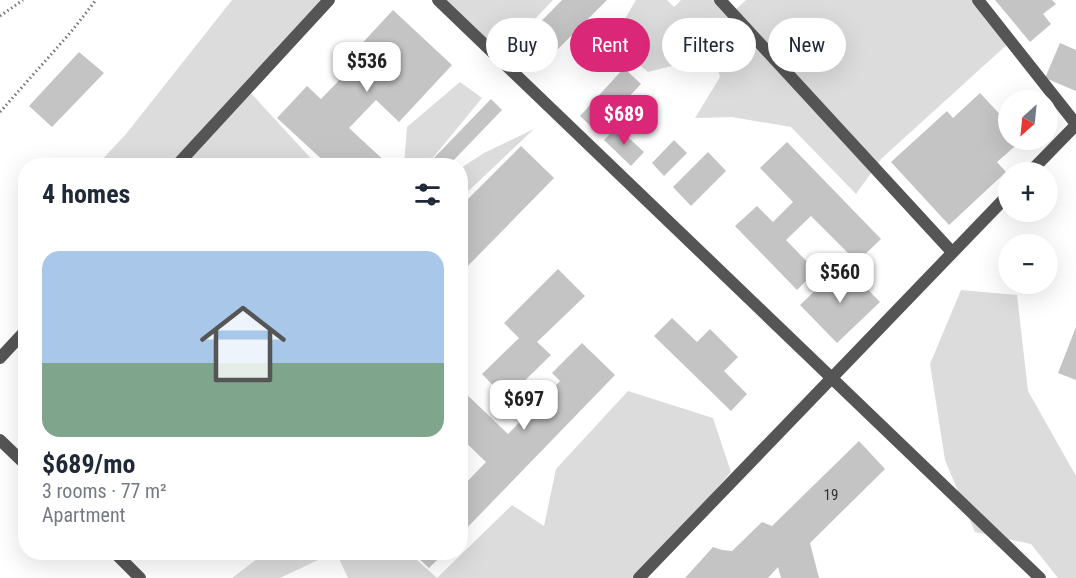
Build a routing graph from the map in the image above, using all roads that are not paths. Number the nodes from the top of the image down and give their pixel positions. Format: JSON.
{"nodes":[{"id":1,"x":329,"y":0,"type":"edge"},
{"id":2,"x":438,"y":0,"type":"edge"},
{"id":3,"x":720,"y":0,"type":"edge"},
{"id":4,"x":978,"y":0,"type":"edge"},
{"id":5,"x":1076,"y":125,"type":"edge"},
{"id":6,"x":183,"y":158,"type":"edge"},
{"id":7,"x":1040,"y":162,"type":"edge"},
{"id":8,"x":998,"y":205,"type":"edge"},
{"id":9,"x":952,"y":252,"type":"junction"},
{"id":10,"x":18,"y":339,"type":"edge"},
{"id":11,"x":0,"y":358,"type":"edge"},
{"id":12,"x":831,"y":378,"type":"junction"},
{"id":13,"x":0,"y":440,"type":"edge"},
{"id":14,"x":14,"y":453,"type":"junction"},
{"id":15,"x":0,"y":456,"type":"edge"},
{"id":16,"x":18,"y":457,"type":"edge"},
{"id":17,"x":122,"y":560,"type":"edge"},
{"id":18,"x":140,"y":578,"type":"edge"},
{"id":19,"x":639,"y":578,"type":"edge"},
{"id":20,"x":1040,"y":578,"type":"edge"}],
"edges":[{"from":1,"to":6,"type":"street"},
{"from":2,"to":12,"type":"street"},
{"from":3,"to":9,"type":"street"},
{"from":4,"to":5,"type":"street"},
{"from":5,"to":7,"type":"street"},
{"from":8,"to":9,"type":"street"},
{"from":9,"to":12,"type":"street"},
{"from":10,"to":11,"type":"street"},
{"from":12,"to":19,"type":"street"},
{"from":12,"to":20,"type":"street"},
{"from":13,"to":14,"type":"street"},
{"from":14,"to":15,"type":"street"},
{"from":14,"to":16,"type":"street"},
{"from":17,"to":18,"type":"street"}]}
